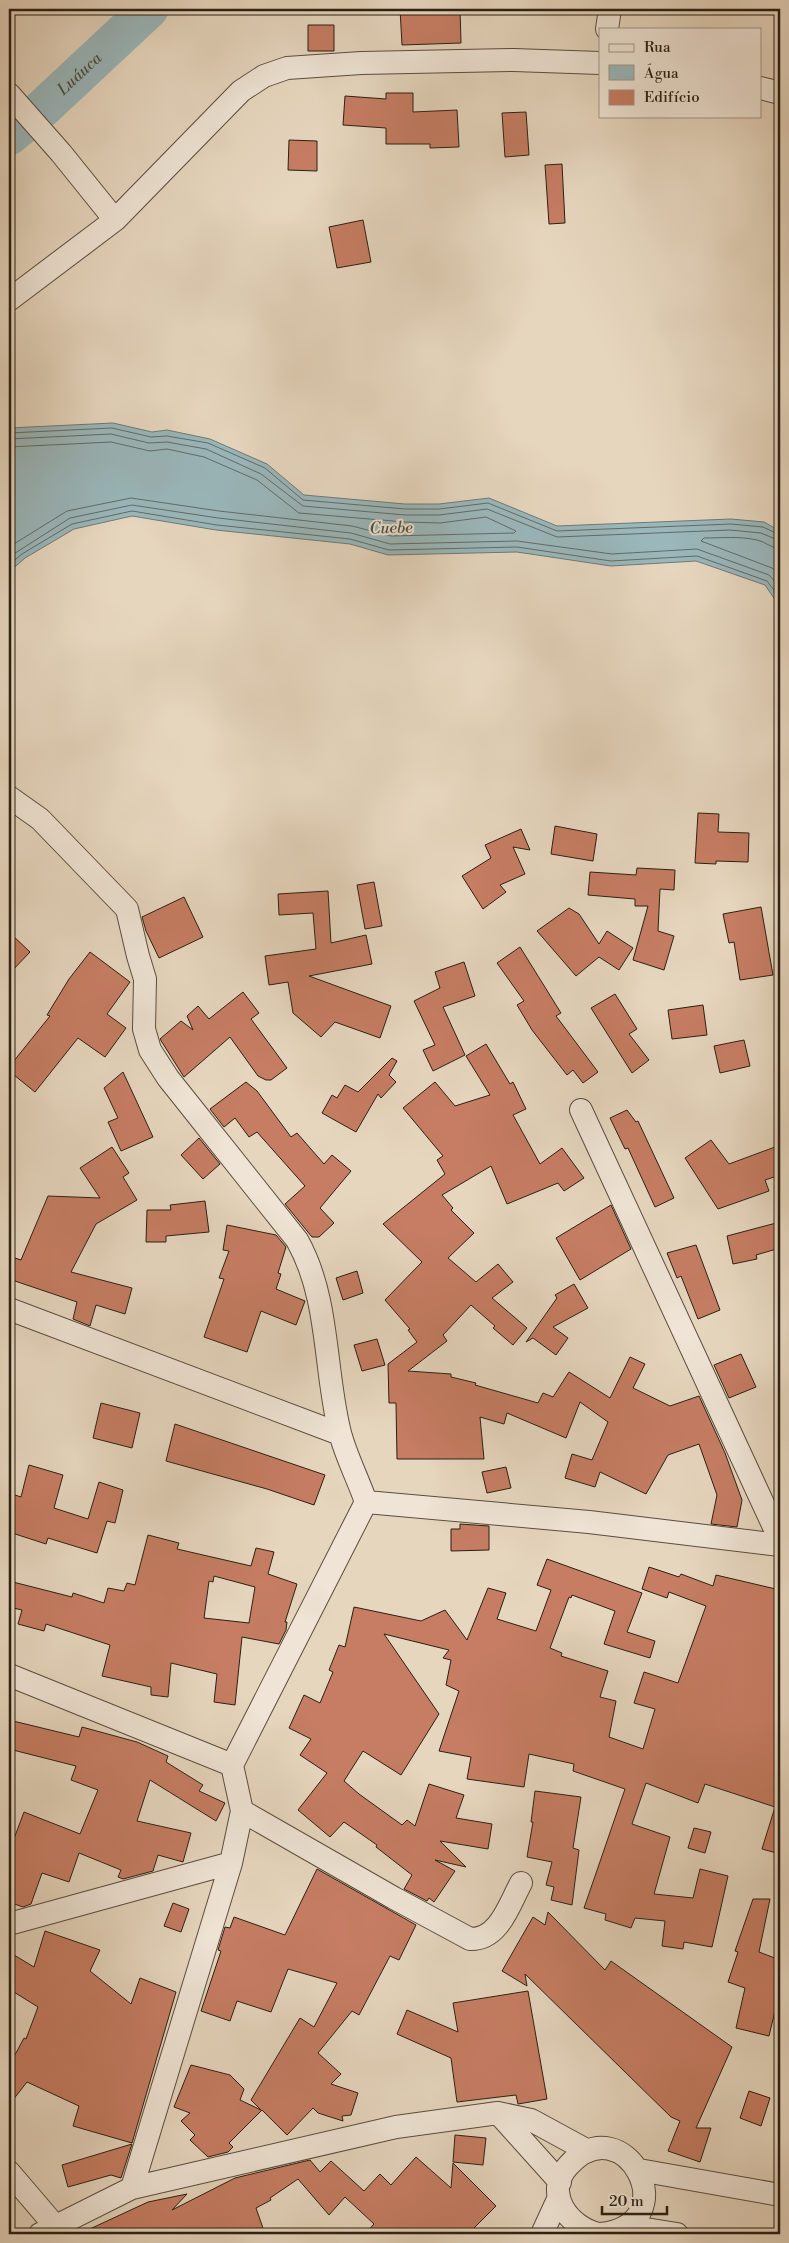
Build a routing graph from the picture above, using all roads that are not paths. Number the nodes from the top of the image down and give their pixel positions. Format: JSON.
{"nodes":[{"id":1,"x":610,"y":9,"type":"edge"},
{"id":2,"x":607,"y":28,"type":"edge"},
{"id":3,"x":599,"y":63,"type":"edge"},
{"id":4,"x":762,"y":88,"type":"edge"},
{"id":5,"x":780,"y":93,"type":"edge"},
{"id":6,"x":9,"y":94,"type":"edge"},
{"id":7,"x":115,"y":220,"type":"junction"},
{"id":8,"x":9,"y":300,"type":"edge"},
{"id":9,"x":9,"y":797,"type":"edge"},
{"id":10,"x":581,"y":1110,"type":"dead end"},
{"id":11,"x":9,"y":1309,"type":"edge"},
{"id":12,"x":340,"y":1434,"type":"junction"},
{"id":13,"x":366,"y":1502,"type":"junction"},
{"id":14,"x":780,"y":1540,"type":"edge"},
{"id":15,"x":780,"y":1546,"type":"edge"},
{"id":16,"x":9,"y":1676,"type":"edge"},
{"id":17,"x":232,"y":1764,"type":"junction"},
{"id":18,"x":242,"y":1810,"type":"junction"},
{"id":19,"x":231,"y":1863,"type":"junction"},
{"id":20,"x":521,"y":1883,"type":"dead end"},
{"id":21,"x":9,"y":1924,"type":"edge"},
{"id":22,"x":498,"y":2112,"type":"junction"},
{"id":23,"x":588,"y":2151,"type":"junction"},
{"id":24,"x":639,"y":2170,"type":"junction"},
{"id":25,"x":9,"y":2172,"type":"edge"},
{"id":26,"x":132,"y":2188,"type":"junction"},
{"id":27,"x":559,"y":2190,"type":"junction"},
{"id":28,"x":780,"y":2195,"type":"edge"},
{"id":29,"x":628,"y":2226,"type":"junction"},
{"id":30,"x":48,"y":2230,"type":"edge"},
{"id":31,"x":542,"y":2234,"type":"edge"},
{"id":32,"x":600,"y":2234,"type":"edge"},
{"id":33,"x":676,"y":2234,"type":"edge"}],
"edges":[{"from":1,"to":2,"type":"street"},
{"from":3,"to":7,"type":"street"},
{"from":4,"to":5,"type":"street"},
{"from":6,"to":7,"type":"street"},
{"from":7,"to":8,"type":"street"},
{"from":9,"to":12,"type":"street"},
{"from":10,"to":14,"type":"street"},
{"from":11,"to":12,"type":"street"},
{"from":12,"to":13,"type":"street"},
{"from":13,"to":15,"type":"street"},
{"from":13,"to":17,"type":"street"},
{"from":16,"to":17,"type":"street"},
{"from":17,"to":18,"type":"street"},
{"from":18,"to":19,"type":"street"},
{"from":18,"to":20,"type":"street"},
{"from":19,"to":21,"type":"street"},
{"from":19,"to":26,"type":"street"},
{"from":22,"to":23,"type":"street"},
{"from":22,"to":26,"type":"street"},
{"from":22,"to":27,"type":"street"},
{"from":23,"to":24,"type":"street"},
{"from":23,"to":27,"type":"street"},
{"from":24,"to":28,"type":"street"},
{"from":24,"to":29,"type":"street"},
{"from":25,"to":30,"type":"street"},
{"from":26,"to":30,"type":"street"},
{"from":27,"to":31,"type":"street"},
{"from":27,"to":32,"type":"street"},
{"from":29,"to":32,"type":"street"},
{"from":29,"to":33,"type":"street"}]}
